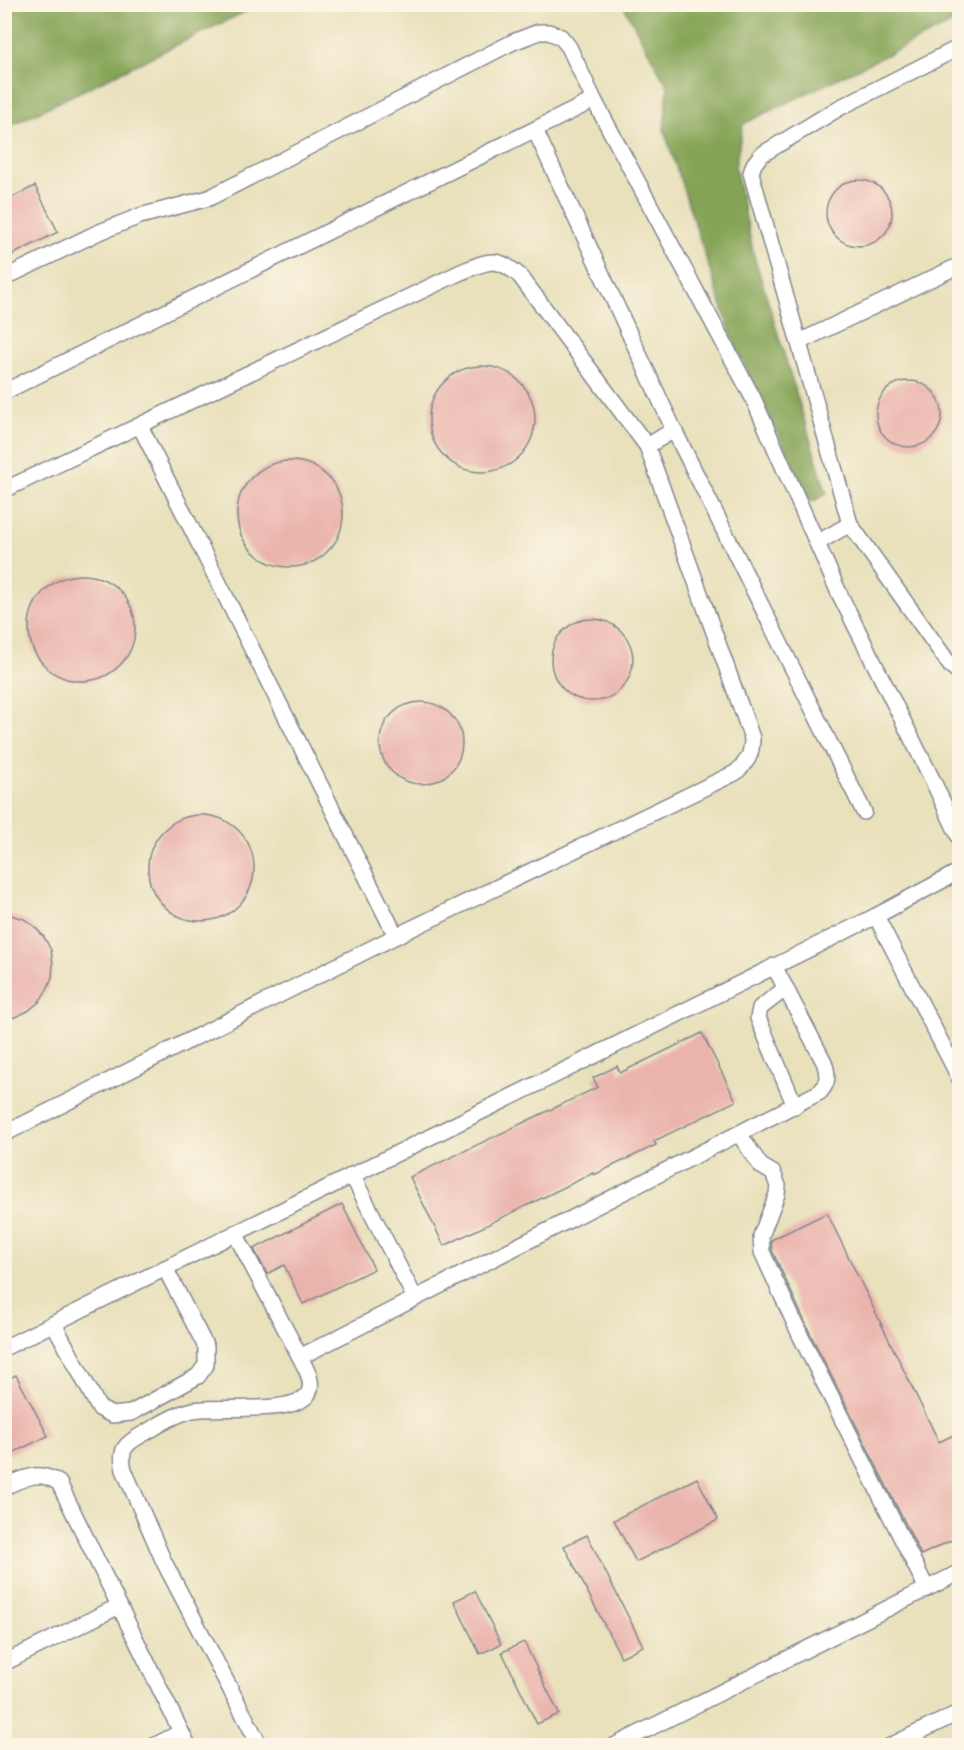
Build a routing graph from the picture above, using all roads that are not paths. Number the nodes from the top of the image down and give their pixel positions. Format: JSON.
{"nodes":[{"id":1,"x":960,"y":47,"type":"edge"},
{"id":2,"x":588,"y":103,"type":"junction"},
{"id":3,"x":542,"y":126,"type":"junction"},
{"id":4,"x":960,"y":265,"type":"edge"},
{"id":5,"x":4,"y":278,"type":"edge"},
{"id":6,"x":799,"y":342,"type":"junction"},
{"id":7,"x":4,"y":392,"type":"edge"},
{"id":8,"x":140,"y":426,"type":"junction"},
{"id":9,"x":674,"y":430,"type":"junction"},
{"id":10,"x":647,"y":446,"type":"junction"},
{"id":11,"x":4,"y":490,"type":"edge"},
{"id":12,"x":850,"y":524,"type":"junction"},
{"id":13,"x":817,"y":543,"type":"junction"},
{"id":14,"x":960,"y":673,"type":"edge"},
{"id":15,"x":864,"y":812,"type":"dead end"},
{"id":16,"x":960,"y":839,"type":"edge"},
{"id":17,"x":954,"y":874,"type":"edge"},
{"id":18,"x":876,"y":916,"type":"junction"},
{"id":19,"x":396,"y":936,"type":"junction"},
{"id":20,"x":774,"y":966,"type":"junction"},
{"id":21,"x":786,"y":988,"type":"junction"},
{"id":22,"x":960,"y":1079,"type":"edge"},
{"id":23,"x":795,"y":1106,"type":"junction"},
{"id":24,"x":4,"y":1134,"type":"edge"},
{"id":25,"x":739,"y":1134,"type":"junction"},
{"id":26,"x":352,"y":1175,"type":"junction"},
{"id":27,"x":235,"y":1233,"type":"junction"},
{"id":28,"x":165,"y":1268,"type":"junction"},
{"id":29,"x":415,"y":1298,"type":"junction"},
{"id":30,"x":54,"y":1324,"type":"junction"},
{"id":31,"x":4,"y":1348,"type":"edge"},
{"id":32,"x":300,"y":1357,"type":"junction"},
{"id":33,"x":4,"y":1487,"type":"edge"},
{"id":34,"x":960,"y":1572,"type":"edge"},
{"id":35,"x":927,"y":1589,"type":"junction"},
{"id":36,"x":119,"y":1606,"type":"junction"},
{"id":37,"x":4,"y":1663,"type":"edge"},
{"id":38,"x":960,"y":1712,"type":"edge"},
{"id":39,"x":184,"y":1739,"type":"edge"},
{"id":40,"x":154,"y":1746,"type":"edge"},
{"id":41,"x":260,"y":1746,"type":"edge"},
{"id":42,"x":614,"y":1746,"type":"edge"},
{"id":43,"x":890,"y":1746,"type":"edge"}],
"edges":[{"from":1,"to":6,"type":"lane"},
{"from":2,"to":3,"type":"lane"},
{"from":2,"to":5,"type":"lane"},
{"from":2,"to":13,"type":"lane"},
{"from":3,"to":7,"type":"lane"},
{"from":3,"to":9,"type":"lane"},
{"from":4,"to":6,"type":"lane"},
{"from":6,"to":12,"type":"lane"},
{"from":8,"to":10,"type":"lane"},
{"from":8,"to":11,"type":"lane"},
{"from":8,"to":19,"type":"lane"},
{"from":9,"to":10,"type":"lane"},
{"from":9,"to":15,"type":"lane"},
{"from":10,"to":19,"type":"lane"},
{"from":12,"to":13,"type":"lane"},
{"from":12,"to":14,"type":"lane"},
{"from":13,"to":16,"type":"lane"},
{"from":17,"to":18,"type":"lane"},
{"from":18,"to":20,"type":"lane"},
{"from":18,"to":22,"type":"lane"},
{"from":19,"to":24,"type":"lane"},
{"from":20,"to":21,"type":"lane"},
{"from":20,"to":26,"type":"lane"},
{"from":21,"to":23,"type":"lane"},
{"from":21,"to":23,"type":"lane"},
{"from":23,"to":25,"type":"lane"},
{"from":25,"to":29,"type":"lane"},
{"from":25,"to":35,"type":"lane"},
{"from":26,"to":27,"type":"lane"},
{"from":26,"to":29,"type":"lane"},
{"from":27,"to":28,"type":"lane"},
{"from":27,"to":32,"type":"lane"},
{"from":28,"to":30,"type":"lane"},
{"from":28,"to":30,"type":"lane"},
{"from":29,"to":32,"type":"lane"},
{"from":30,"to":31,"type":"lane"},
{"from":32,"to":41,"type":"lane"},
{"from":33,"to":36,"type":"lane"},
{"from":34,"to":35,"type":"lane"},
{"from":35,"to":42,"type":"lane"},
{"from":36,"to":37,"type":"lane"},
{"from":36,"to":39,"type":"lane"},
{"from":38,"to":43,"type":"lane"},
{"from":39,"to":40,"type":"lane"}]}
